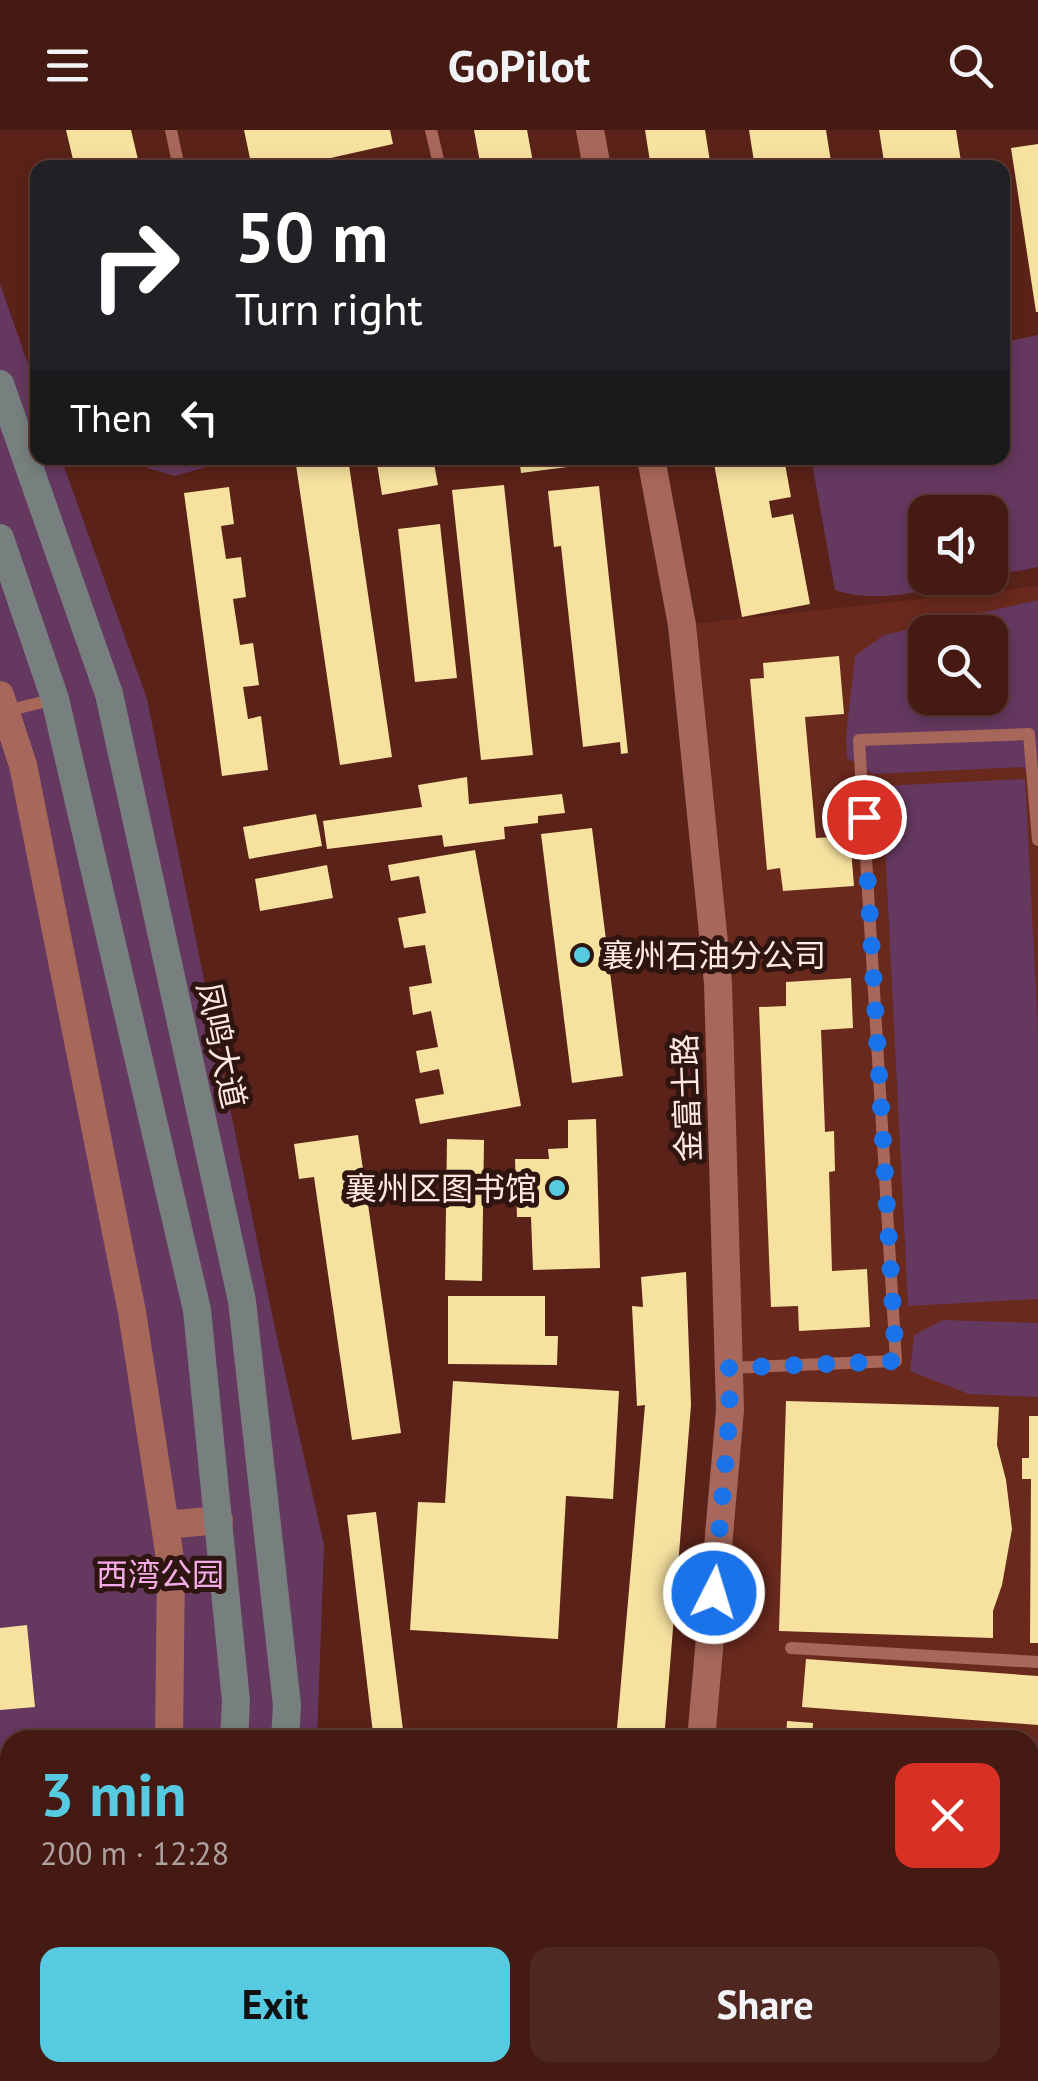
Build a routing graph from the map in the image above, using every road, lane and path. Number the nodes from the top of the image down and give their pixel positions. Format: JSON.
{"nodes":[{"id":1,"x":171,"y":130,"type":"edge"},
{"id":2,"x":431,"y":130,"type":"edge"},
{"id":3,"x":590,"y":130,"type":"edge"},
{"id":4,"x":177,"y":160,"type":"edge"},
{"id":5,"x":438,"y":160,"type":"edge"},
{"id":6,"x":596,"y":160,"type":"edge"},
{"id":7,"x":0,"y":384,"type":"edge"},
{"id":8,"x":652,"y":465,"type":"edge"},
{"id":9,"x":0,"y":538,"type":"edge"},
{"id":10,"x":5,"y":570,"type":"edge"},
{"id":11,"x":56,"y":698,"type":"junction"},
{"id":12,"x":2,"y":706,"type":"edge"},
{"id":13,"x":1038,"y":840,"type":"edge"},
{"id":14,"x":728,"y":1368,"type":"junction"},
{"id":15,"x":218,"y":1520,"type":"junction"},
{"id":16,"x":165,"y":1525,"type":"junction"},
{"id":17,"x":792,"y":1648,"type":"dead end"},
{"id":18,"x":1038,"y":1662,"type":"edge"},
{"id":19,"x":169,"y":1730,"type":"edge"},
{"id":20,"x":235,"y":1730,"type":"edge"},
{"id":21,"x":286,"y":1730,"type":"edge"},
{"id":22,"x":702,"y":1730,"type":"edge"}],
"edges":[{"from":1,"to":4,"type":"lane"},
{"from":2,"to":5,"type":"lane"},
{"from":3,"to":6,"type":"street"},
{"from":7,"to":21,"type":"main road","name":"凤鸣大道"},
{"from":8,"to":14,"type":"street","name":"金富士路"},
{"from":9,"to":10,"type":"main road"},
{"from":10,"to":11,"type":"main road"},
{"from":11,"to":12,"type":"lane"},
{"from":11,"to":15,"type":"main road"},
{"from":12,"to":16,"type":"street"},
{"from":13,"to":14,"type":"lane"},
{"from":14,"to":22,"type":"street","name":"金富士路"},
{"from":15,"to":16,"type":"street"},
{"from":15,"to":20,"type":"main road"},
{"from":16,"to":19,"type":"street"},
{"from":17,"to":18,"type":"lane"}]}
